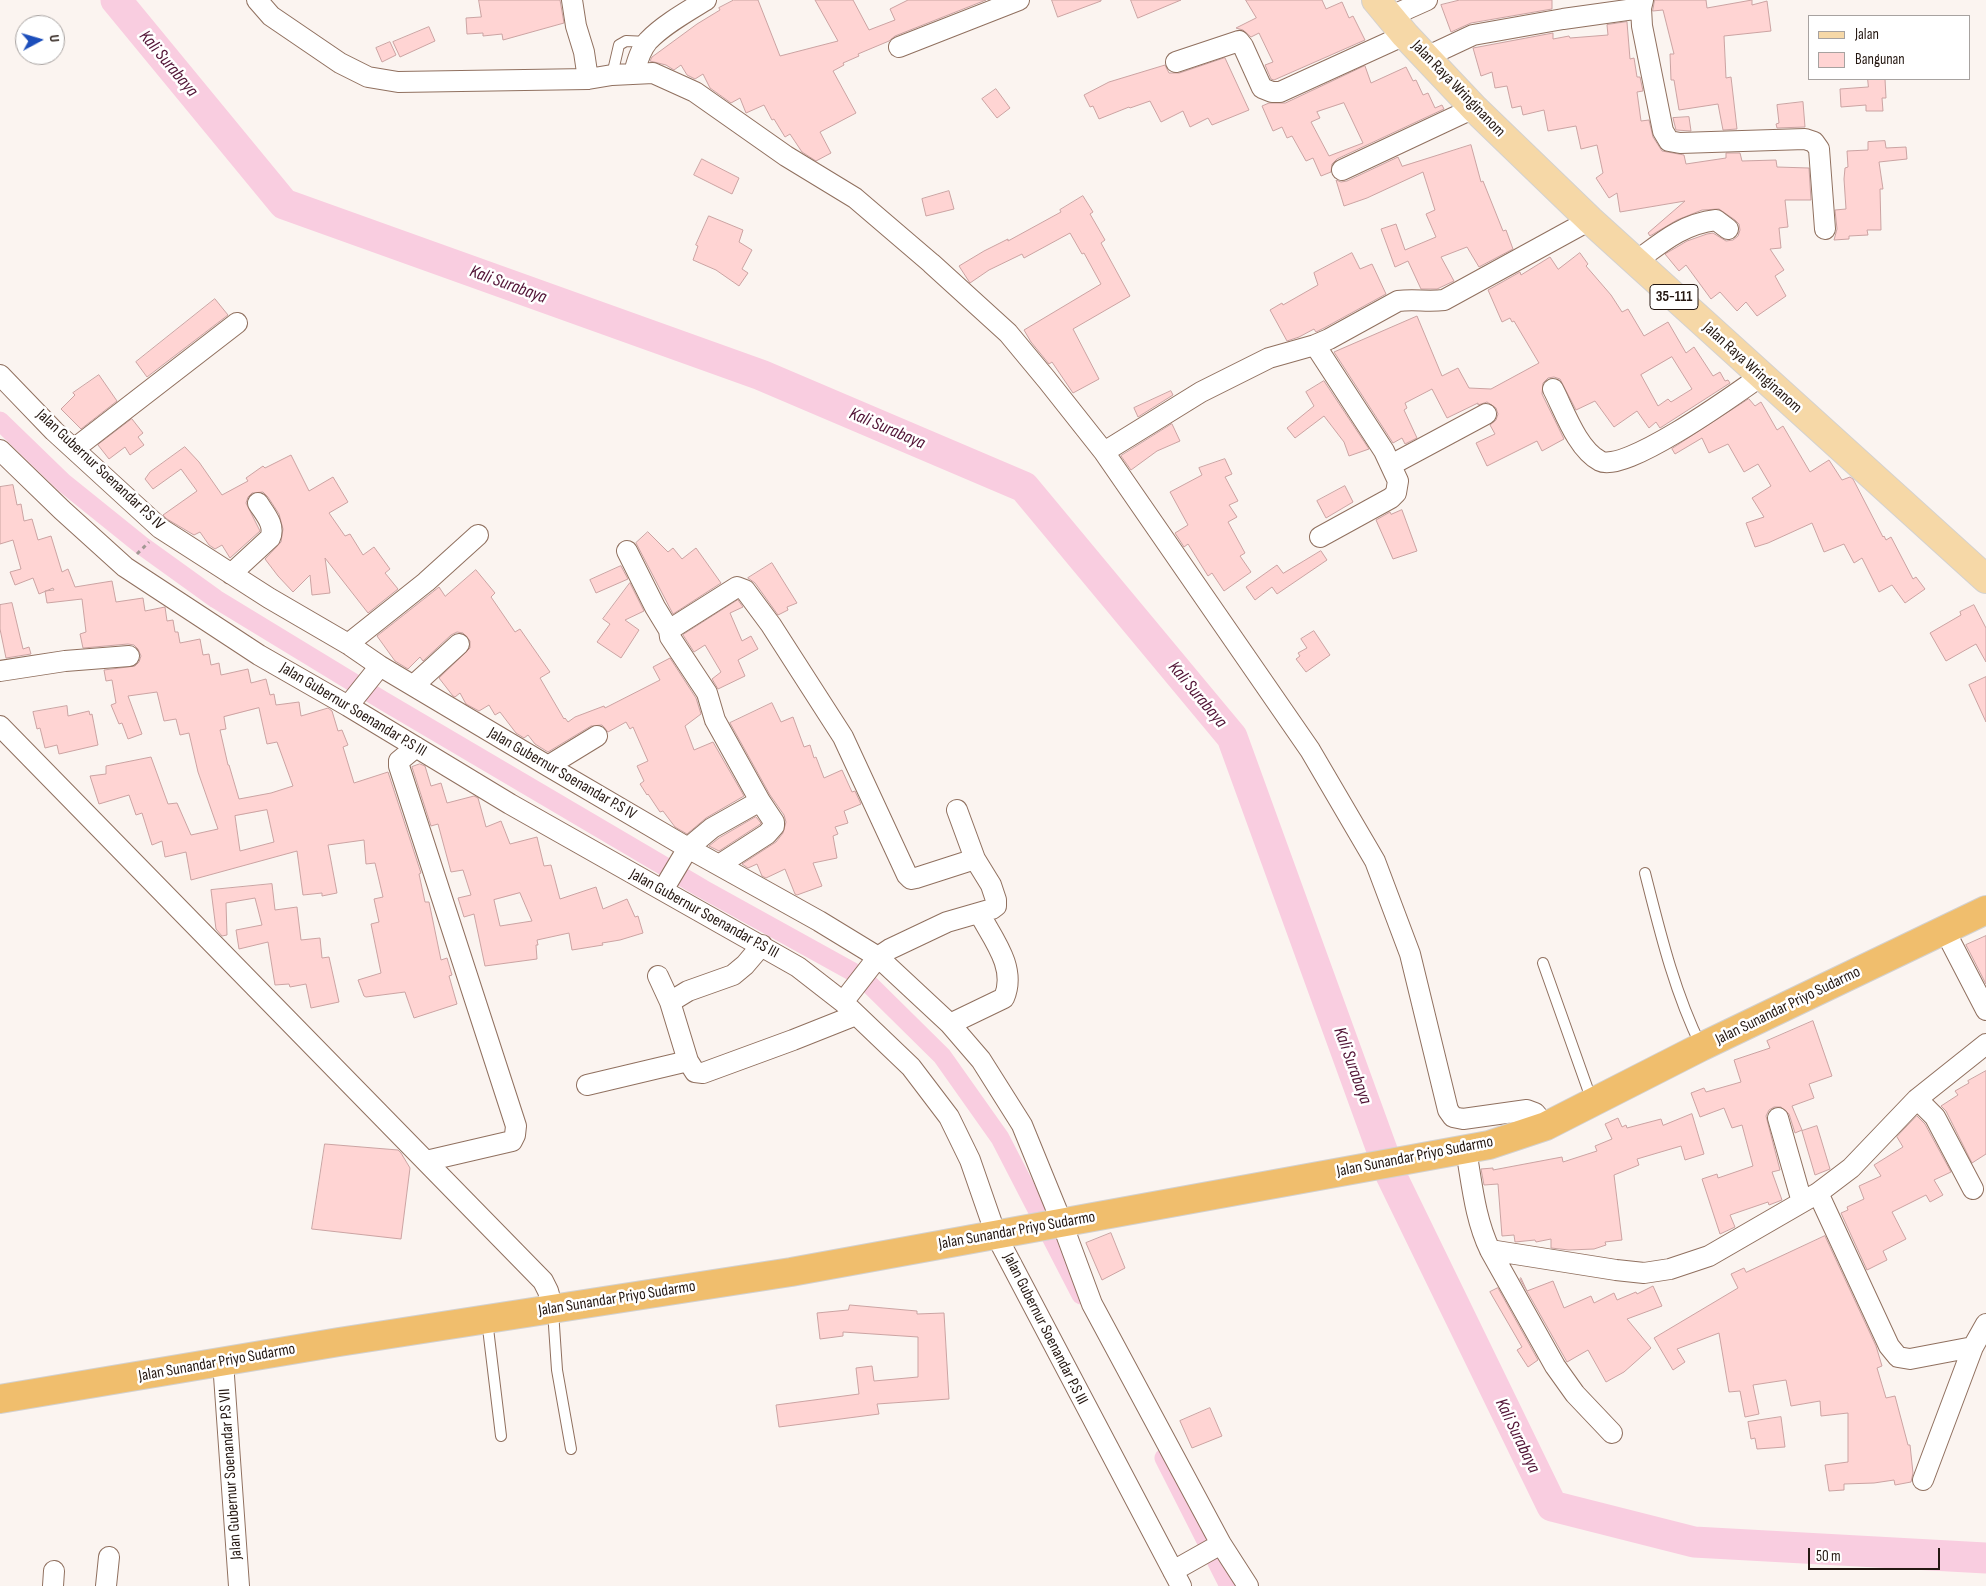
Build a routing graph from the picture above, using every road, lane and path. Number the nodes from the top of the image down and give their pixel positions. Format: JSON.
{"nodes":[{"id":1,"x":257,"y":0,"type":"edge"},
{"id":2,"x":572,"y":0,"type":"edge"},
{"id":3,"x":706,"y":0,"type":"edge"},
{"id":4,"x":1019,"y":0,"type":"edge"},
{"id":5,"x":1427,"y":0,"type":"edge"},
{"id":6,"x":1642,"y":4,"type":"edge"},
{"id":7,"x":680,"y":7,"type":"edge"},
{"id":8,"x":1390,"y":17,"type":"edge"},
{"id":9,"x":648,"y":42,"type":"junction"},
{"id":10,"x":899,"y":47,"type":"dead end"},
{"id":11,"x":1426,"y":57,"type":"junction"},
{"id":12,"x":1176,"y":62,"type":"dead end"},
{"id":13,"x":634,"y":74,"type":"junction"},
{"id":14,"x":612,"y":75,"type":"junction"},
{"id":15,"x":588,"y":79,"type":"junction"},
{"id":16,"x":1474,"y":108,"type":"junction"},
{"id":17,"x":1342,"y":170,"type":"dead end"},
{"id":18,"x":1590,"y":220,"type":"junction"},
{"id":19,"x":1825,"y":228,"type":"dead end"},
{"id":20,"x":1728,"y":229,"type":"dead end"},
{"id":21,"x":1635,"y":262,"type":"junction"},
{"id":22,"x":237,"y":323,"type":"dead end"},
{"id":23,"x":1315,"y":345,"type":"junction"},
{"id":24,"x":0,"y":374,"type":"edge"},
{"id":25,"x":1761,"y":376,"type":"junction"},
{"id":26,"x":1553,"y":388,"type":"dead end"},
{"id":27,"x":1486,"y":414,"type":"dead end"},
{"id":28,"x":74,"y":449,"type":"junction"},
{"id":29,"x":0,"y":450,"type":"edge"},
{"id":30,"x":1104,"y":452,"type":"junction"},
{"id":31,"x":1391,"y":465,"type":"junction"},
{"id":32,"x":258,"y":503,"type":"dead end"},
{"id":33,"x":478,"y":535,"type":"dead end"},
{"id":34,"x":153,"y":537,"type":"dead end"},
{"id":35,"x":1320,"y":537,"type":"dead end"},
{"id":36,"x":627,"y":551,"type":"dead end"},
{"id":37,"x":136,"y":555,"type":"dead end"},
{"id":38,"x":231,"y":574,"type":"junction"},
{"id":39,"x":1986,"y":579,"type":"edge"},
{"id":40,"x":669,"y":630,"type":"junction"},
{"id":41,"x":348,"y":644,"type":"junction"},
{"id":42,"x":460,"y":644,"type":"dead end"},
{"id":43,"x":129,"y":656,"type":"dead end"},
{"id":44,"x":378,"y":669,"type":"junction"},
{"id":45,"x":0,"y":671,"type":"edge"},
{"id":46,"x":414,"y":685,"type":"junction"},
{"id":47,"x":351,"y":701,"type":"junction"},
{"id":48,"x":0,"y":726,"type":"edge"},
{"id":49,"x":597,"y":736,"type":"dead end"},
{"id":50,"x":416,"y":747,"type":"junction"},
{"id":51,"x":548,"y":766,"type":"junction"},
{"id":52,"x":760,"y":801,"type":"junction"},
{"id":53,"x":957,"y":810,"type":"dead end"},
{"id":54,"x":686,"y":851,"type":"junction"},
{"id":55,"x":975,"y":859,"type":"junction"},
{"id":56,"x":719,"y":865,"type":"junction"},
{"id":57,"x":1645,"y":873,"type":"dead end"},
{"id":58,"x":665,"y":887,"type":"junction"},
{"id":59,"x":1986,"y":910,"type":"edge"},
{"id":60,"x":979,"y":913,"type":"junction"},
{"id":61,"x":1945,"y":931,"type":"junction"},
{"id":62,"x":762,"y":946,"type":"junction"},
{"id":63,"x":876,"y":960,"type":"junction"},
{"id":64,"x":1543,"y":963,"type":"dead end"},
{"id":65,"x":658,"y":976,"type":"dead end"},
{"id":66,"x":670,"y":1002,"type":"junction"},
{"id":67,"x":851,"y":1002,"type":"junction"},
{"id":68,"x":1986,"y":1010,"type":"edge"},
{"id":69,"x":950,"y":1024,"type":"junction"},
{"id":70,"x":1986,"y":1044,"type":"edge"},
{"id":71,"x":1702,"y":1047,"type":"junction"},
{"id":72,"x":688,"y":1061,"type":"junction"},
{"id":73,"x":587,"y":1085,"type":"dead end"},
{"id":74,"x":1917,"y":1099,"type":"junction"},
{"id":75,"x":1592,"y":1102,"type":"junction"},
{"id":76,"x":1778,"y":1118,"type":"dead end"},
{"id":77,"x":1546,"y":1126,"type":"junction"},
{"id":78,"x":1460,"y":1151,"type":"junction"},
{"id":79,"x":426,"y":1161,"type":"junction"},
{"id":80,"x":1973,"y":1189,"type":"dead end"},
{"id":81,"x":1810,"y":1198,"type":"junction"},
{"id":82,"x":1057,"y":1224,"type":"junction"},
{"id":83,"x":1003,"y":1234,"type":"junction"},
{"id":84,"x":1490,"y":1250,"type":"junction"},
{"id":85,"x":553,"y":1309,"type":"junction"},
{"id":86,"x":487,"y":1319,"type":"junction"},
{"id":87,"x":1986,"y":1324,"type":"edge"},
{"id":88,"x":1973,"y":1347,"type":"junction"},
{"id":89,"x":223,"y":1362,"type":"junction"},
{"id":90,"x":0,"y":1399,"type":"edge"},
{"id":91,"x":1612,"y":1433,"type":"dead end"},
{"id":92,"x":502,"y":1436,"type":"dead end"},
{"id":93,"x":571,"y":1449,"type":"dead end"},
{"id":94,"x":1924,"y":1480,"type":"dead end"},
{"id":95,"x":1217,"y":1546,"type":"junction"},
{"id":96,"x":109,"y":1557,"type":"dead end"},
{"id":97,"x":1179,"y":1574,"type":"edge"},
{"id":98,"x":106,"y":1586,"type":"edge"},
{"id":99,"x":239,"y":1586,"type":"edge"},
{"id":100,"x":1248,"y":1586,"type":"edge"}],
"edges":[{"from":1,"to":15,"type":"street"},
{"from":2,"to":15,"type":"street"},
{"from":3,"to":7,"type":"street"},
{"from":4,"to":10,"type":"street"},
{"from":5,"to":8,"type":"street"},
{"from":6,"to":11,"type":"street"},
{"from":6,"to":19,"type":"street"},
{"from":7,"to":9,"type":"street"},
{"from":8,"to":11,"type":"main road","name":"Jalan Raya Wringinanom","number":"35-111"},
{"from":8,"to":12,"type":"street"},
{"from":9,"to":13,"type":"street"},
{"from":9,"to":14,"type":"lane"},
{"from":11,"to":16,"type":"main road","name":"Jalan Raya Wringinanom","number":"35-111"},
{"from":13,"to":14,"type":"street"},
{"from":13,"to":30,"type":"street"},
{"from":14,"to":15,"type":"street"},
{"from":16,"to":17,"type":"street"},
{"from":16,"to":18,"type":"main road","name":"Jalan Raya Wringinanom","number":"35-111"},
{"from":18,"to":21,"type":"main road","name":"Jalan Raya Wringinanom","number":"35-111"},
{"from":18,"to":23,"type":"street"},
{"from":20,"to":21,"type":"street"},
{"from":21,"to":25,"type":"main road","name":"Jalan Raya Wringinanom","number":"35-111"},
{"from":22,"to":28,"type":"street"},
{"from":23,"to":30,"type":"street"},
{"from":23,"to":31,"type":"street"},
{"from":24,"to":28,"type":"street","name":"Jalan Gubernur Soenandar P.S IV"},
{"from":25,"to":26,"type":"street"},
{"from":25,"to":39,"type":"main road","name":"Jalan Raya Wringinanom","number":"35-111"},
{"from":27,"to":31,"type":"street"},
{"from":28,"to":38,"type":"street","name":"Jalan Gubernur Soenandar P.S IV"},
{"from":29,"to":47,"type":"street","name":"Jalan Gubernur Soenandar P.S III"},
{"from":30,"to":77,"type":"street"},
{"from":31,"to":35,"type":"street"},
{"from":32,"to":38,"type":"street"},
{"from":33,"to":41,"type":"street"},
{"from":34,"to":37,"type":"path"},
{"from":36,"to":40,"type":"street"},
{"from":38,"to":41,"type":"street","name":"Jalan Gubernur Soenandar P.S IV"},
{"from":40,"to":52,"type":"street"},
{"from":40,"to":55,"type":"street"},
{"from":41,"to":44,"type":"street","name":"Jalan Gubernur Soenandar P.S IV"},
{"from":42,"to":46,"type":"street"},
{"from":43,"to":45,"type":"street"},
{"from":44,"to":46,"type":"street","name":"Jalan Gubernur Soenandar P.S IV"},
{"from":44,"to":47,"type":"street"},
{"from":46,"to":51,"type":"street","name":"Jalan Gubernur Soenandar P.S IV"},
{"from":47,"to":50,"type":"street","name":"Jalan Gubernur Soenandar P.S III"},
{"from":48,"to":79,"type":"street"},
{"from":49,"to":51,"type":"street"},
{"from":50,"to":58,"type":"street","name":"Jalan Gubernur Soenandar P.S III"},
{"from":50,"to":79,"type":"street"},
{"from":51,"to":54,"type":"street","name":"Jalan Gubernur Soenandar P.S IV"},
{"from":52,"to":54,"type":"street"},
{"from":52,"to":56,"type":"street"},
{"from":53,"to":55,"type":"street"},
{"from":54,"to":56,"type":"street","name":"Jalan Gubernur Soenandar P.S IV"},
{"from":54,"to":58,"type":"street"},
{"from":55,"to":60,"type":"street"},
{"from":56,"to":63,"type":"street","name":"Jalan Gubernur Soenandar P.S IV"},
{"from":57,"to":71,"type":"lane"},
{"from":58,"to":62,"type":"street","name":"Jalan Gubernur Soenandar P.S III"},
{"from":59,"to":61,"type":"highway","name":"Jalan Sunandar Priyo Sudarmo"},
{"from":60,"to":63,"type":"street"},
{"from":60,"to":69,"type":"street"},
{"from":61,"to":68,"type":"street"},
{"from":61,"to":71,"type":"highway","name":"Jalan Sunandar Priyo Sudarmo"},
{"from":62,"to":66,"type":"street"},
{"from":62,"to":67,"type":"street","name":"Jalan Gubernur Soenandar P.S III"},
{"from":63,"to":67,"type":"street"},
{"from":63,"to":69,"type":"street","name":"Jalan Gubernur Soenandar P.S IV"},
{"from":64,"to":75,"type":"lane"},
{"from":65,"to":66,"type":"street"},
{"from":66,"to":72,"type":"street"},
{"from":67,"to":72,"type":"street"},
{"from":67,"to":83,"type":"street","name":"Jalan Gubernur Soenandar P.S III"},
{"from":69,"to":82,"type":"street","name":"Jalan Gubernur Soenandar P.S IV"},
{"from":70,"to":74,"type":"street"},
{"from":71,"to":75,"type":"highway","name":"Jalan Sunandar Priyo Sudarmo"},
{"from":72,"to":73,"type":"street"},
{"from":74,"to":80,"type":"street"},
{"from":74,"to":81,"type":"street"},
{"from":75,"to":77,"type":"highway","name":"Jalan Sunandar Priyo Sudarmo"},
{"from":76,"to":81,"type":"street"},
{"from":77,"to":78,"type":"highway","name":"Jalan Sunandar Priyo Sudarmo"},
{"from":78,"to":82,"type":"highway","name":"Jalan Sunandar Priyo Sudarmo"},
{"from":78,"to":84,"type":"street"},
{"from":79,"to":85,"type":"street"},
{"from":81,"to":84,"type":"street"},
{"from":81,"to":88,"type":"street"},
{"from":82,"to":83,"type":"highway","name":"Jalan Sunandar Priyo Sudarmo"},
{"from":82,"to":95,"type":"street","name":"Jalan Gubernur Soenandar P.S IV"},
{"from":83,"to":85,"type":"highway","name":"Jalan Sunandar Priyo Sudarmo"},
{"from":83,"to":97,"type":"street","name":"Jalan Gubernur Soenandar P.S III"},
{"from":84,"to":91,"type":"street"},
{"from":85,"to":86,"type":"highway","name":"Jalan Sunandar Priyo Sudarmo"},
{"from":85,"to":93,"type":"lane"},
{"from":86,"to":89,"type":"highway","name":"Jalan Sunandar Priyo Sudarmo"},
{"from":86,"to":92,"type":"lane"},
{"from":87,"to":88,"type":"street"},
{"from":88,"to":94,"type":"street"},
{"from":89,"to":90,"type":"highway","name":"Jalan Sunandar Priyo Sudarmo"},
{"from":89,"to":99,"type":"street","name":"Jalan Gubernur Soenandar P.S VII"},
{"from":95,"to":97,"type":"street"},
{"from":95,"to":100,"type":"street","name":"Jalan Gubernur Soenandar P.S IV"},
{"from":96,"to":98,"type":"street"}]}
